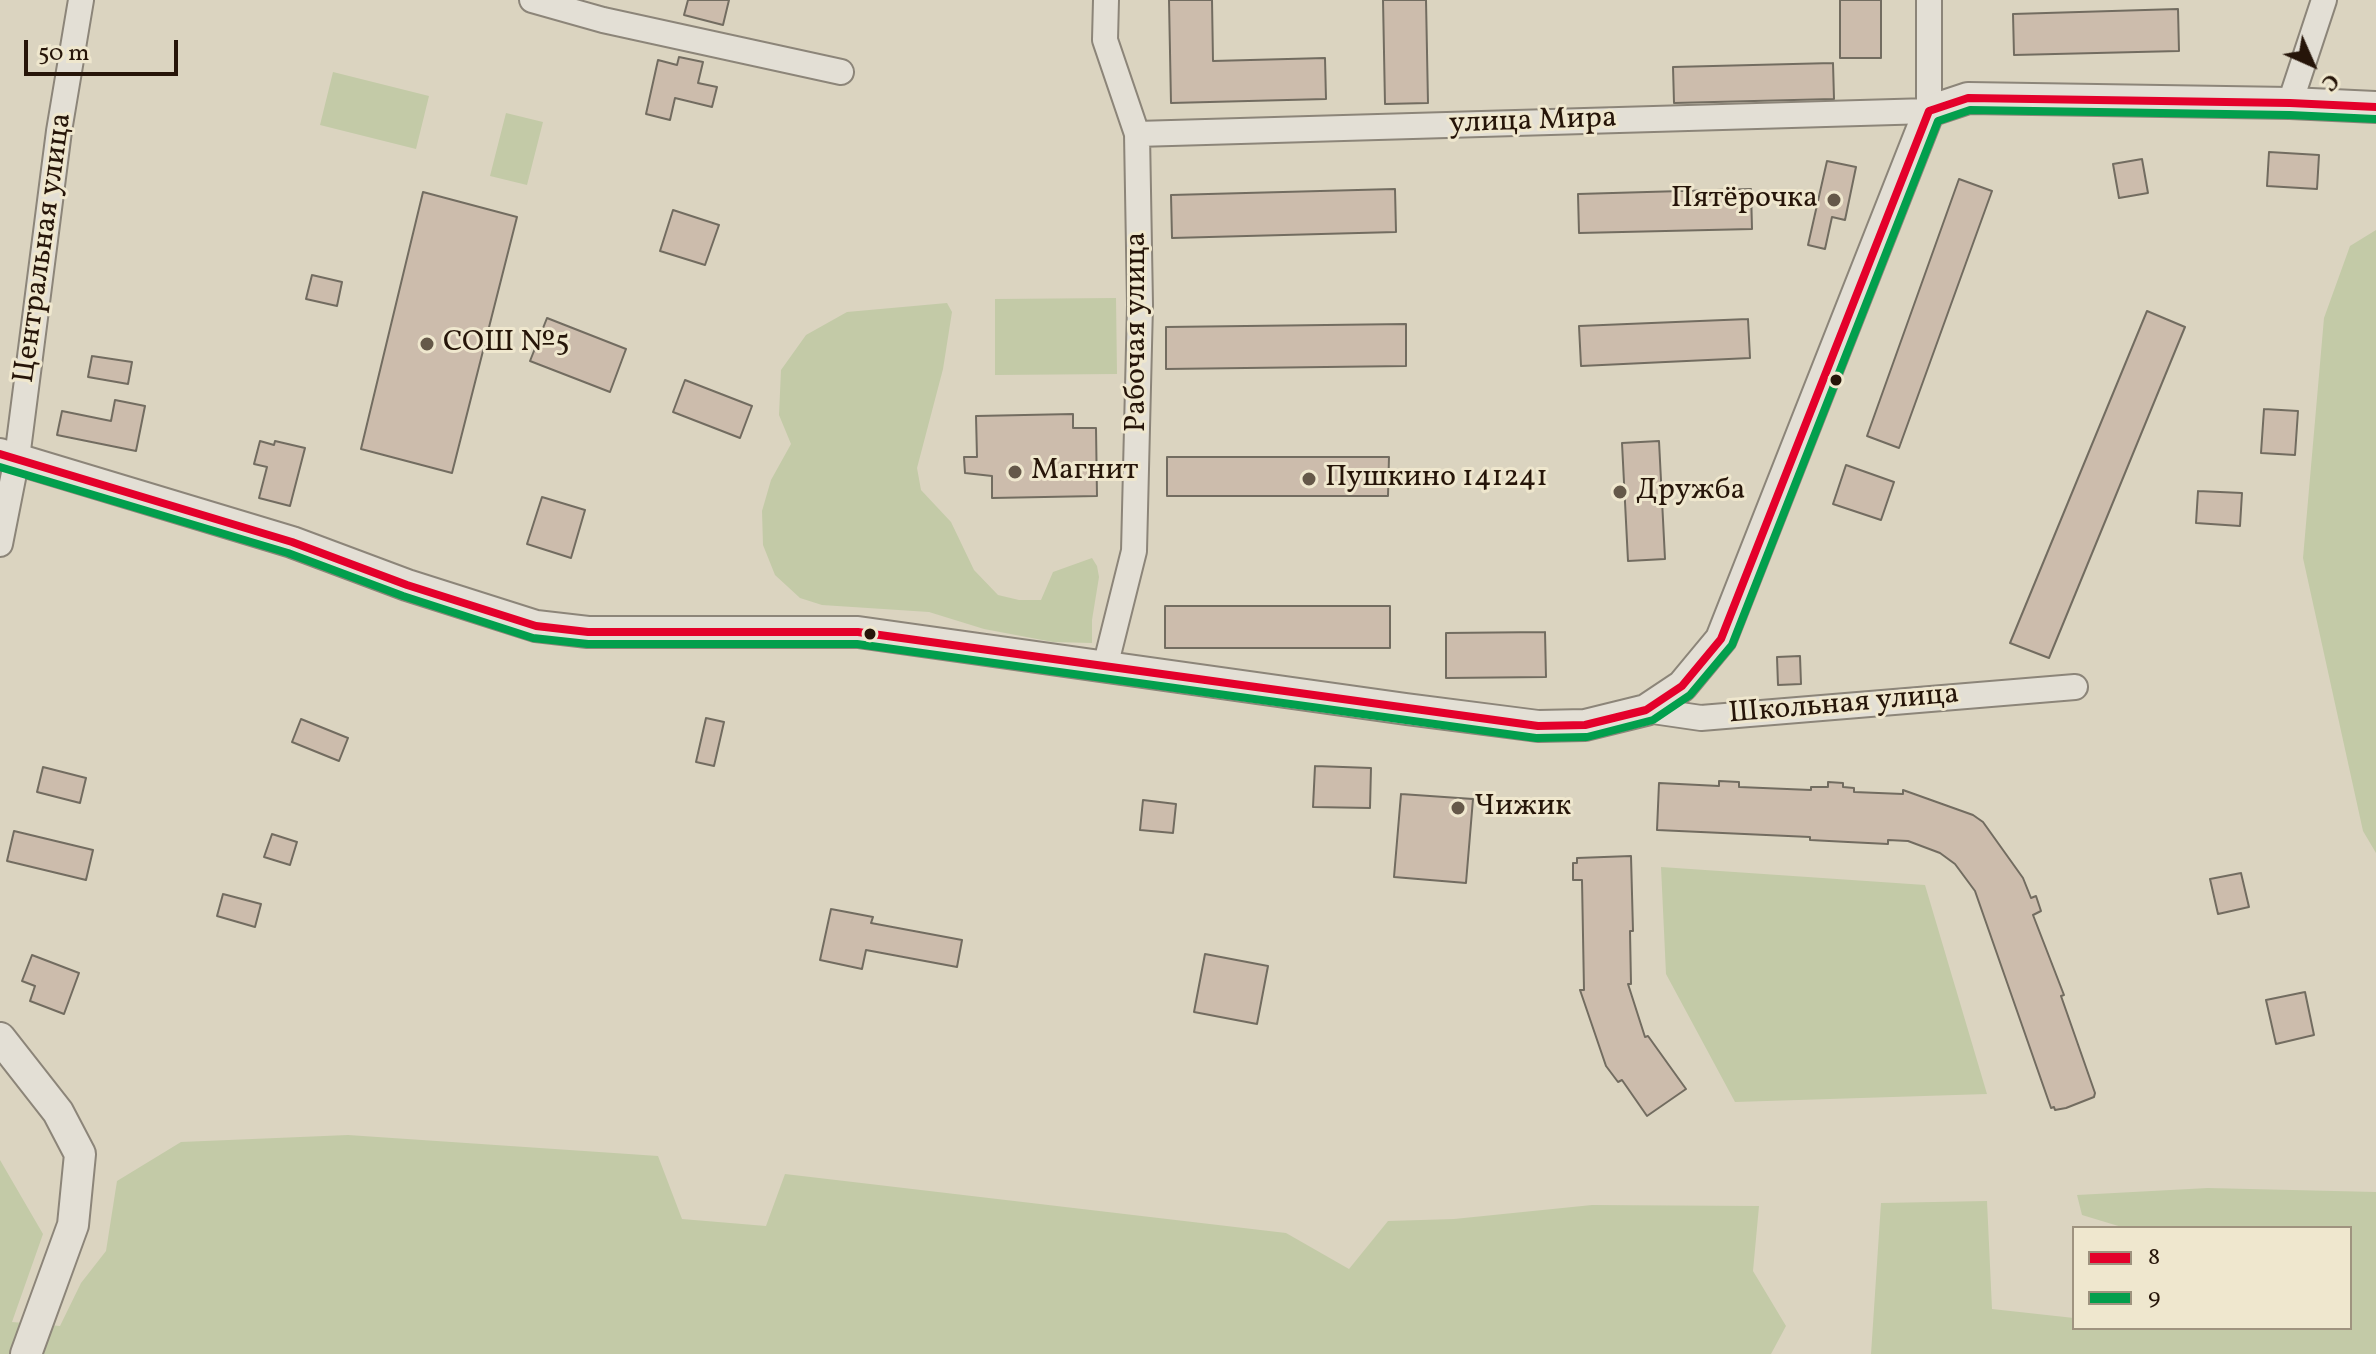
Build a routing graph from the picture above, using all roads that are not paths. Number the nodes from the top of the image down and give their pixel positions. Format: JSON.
{"nodes":[{"id":1,"x":81,"y":0,"type":"edge"},
{"id":2,"x":532,"y":0,"type":"edge"},
{"id":3,"x":1106,"y":0,"type":"edge"},
{"id":4,"x":1929,"y":0,"type":"edge"},
{"id":5,"x":2324,"y":0,"type":"edge"},
{"id":6,"x":841,"y":72,"type":"dead end"},
{"id":7,"x":2290,"y":103,"type":"junction"},
{"id":8,"x":2376,"y":107,"type":"edge"},
{"id":9,"x":1929,"y":111,"type":"junction"},
{"id":10,"x":1137,"y":134,"type":"junction"},
{"id":11,"x":9,"y":456,"type":"edge"},
{"id":12,"x":0,"y":544,"type":"edge"},
{"id":13,"x":1105,"y":667,"type":"junction"},
{"id":14,"x":2075,"y":687,"type":"dead end"},
{"id":15,"x":1646,"y":710,"type":"junction"},
{"id":16,"x":0,"y":1038,"type":"edge"},
{"id":17,"x":26,"y":1354,"type":"edge"}],
"edges":[{"from":1,"to":11,"type":"street","name":"Центральная улица"},
{"from":2,"to":6,"type":"street"},
{"from":3,"to":10,"type":"street","name":"Рабочая улица"},
{"from":4,"to":9,"type":"street"},
{"from":5,"to":7,"type":"street"},
{"from":7,"to":8,"type":"street"},
{"from":7,"to":9,"type":"street"},
{"from":9,"to":10,"type":"street","name":"улица Мира"},
{"from":9,"to":15,"type":"street"},
{"from":10,"to":13,"type":"street","name":"Рабочая улица"},
{"from":11,"to":12,"type":"street","name":"Центральная улица"},
{"from":11,"to":13,"type":"street","name":"Школьная улица"},
{"from":13,"to":15,"type":"street","name":"Школьная улица"},
{"from":14,"to":15,"type":"street","name":"Школьная улица"},
{"from":16,"to":17,"type":"street"}]}
